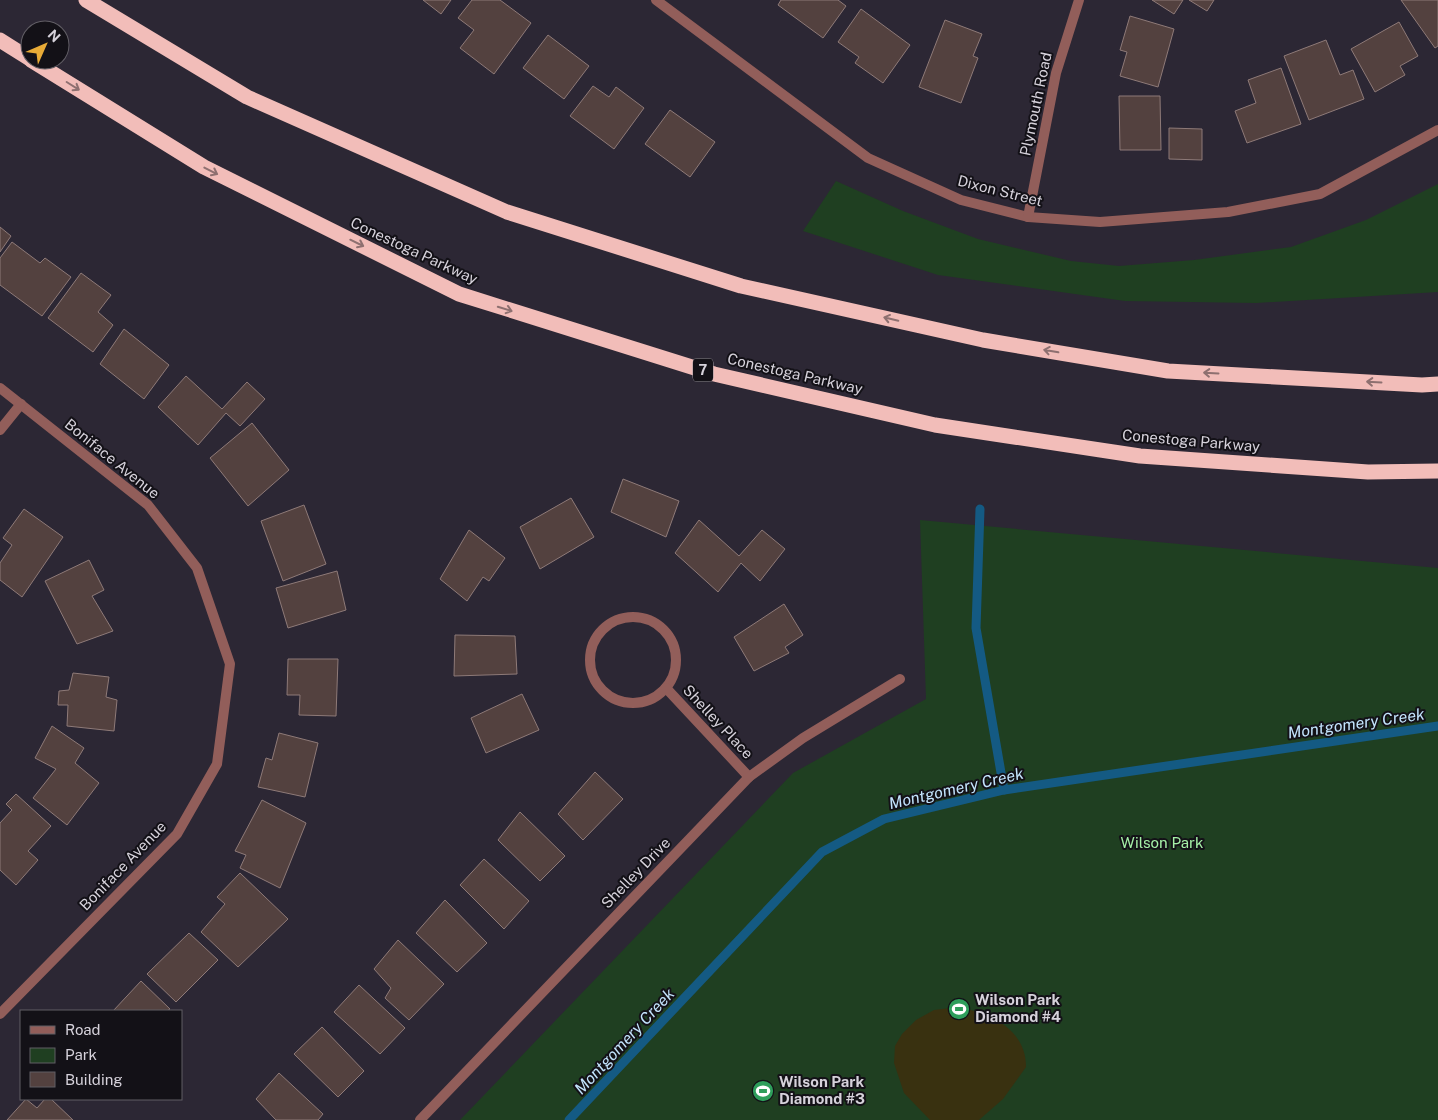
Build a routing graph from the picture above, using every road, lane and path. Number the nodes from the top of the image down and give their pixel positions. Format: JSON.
{"nodes":[{"id":1,"x":86,"y":0,"type":"edge"},
{"id":2,"x":656,"y":0,"type":"edge"},
{"id":3,"x":1079,"y":0,"type":"edge"},
{"id":4,"x":0,"y":40,"type":"edge"},
{"id":5,"x":20,"y":53,"type":"edge"},
{"id":6,"x":47,"y":70,"type":"edge"},
{"id":7,"x":1438,"y":130,"type":"edge"},
{"id":8,"x":1028,"y":217,"type":"junction"},
{"id":9,"x":1438,"y":384,"type":"edge"},
{"id":10,"x":0,"y":388,"type":"edge"},
{"id":11,"x":21,"y":404,"type":"junction"},
{"id":12,"x":0,"y":430,"type":"edge"},
{"id":13,"x":1438,"y":471,"type":"edge"},
{"id":14,"x":900,"y":679,"type":"dead end"},
{"id":15,"x":666,"y":688,"type":"junction"},
{"id":16,"x":749,"y":777,"type":"junction"},
{"id":17,"x":0,"y":1014,"type":"edge"},
{"id":18,"x":420,"y":1120,"type":"edge"}],
"edges":[{"from":9,"to":1,"type":"highway","one_way":true},
{"from":2,"to":8,"type":"street","name":"Dixon Street"},
{"from":3,"to":8,"type":"street","name":"Plymouth Road"},
{"from":4,"to":5,"type":"highway","name":"Conestoga Parkway","number":"7"},
{"from":6,"to":13,"type":"highway","name":"Conestoga Parkway","number":"7","one_way":true},
{"from":7,"to":8,"type":"street","name":"Dixon Street"},
{"from":10,"to":11,"type":"street","name":"Boniface Avenue"},
{"from":11,"to":12,"type":"street"},
{"from":11,"to":17,"type":"street","name":"Boniface Avenue"},
{"from":14,"to":16,"type":"street","name":"Shelley Drive"},
{"from":15,"to":15,"type":"street","name":"Shelley Place"},
{"from":15,"to":16,"type":"street","name":"Shelley Place"},
{"from":16,"to":18,"type":"street","name":"Shelley Drive"}]}
